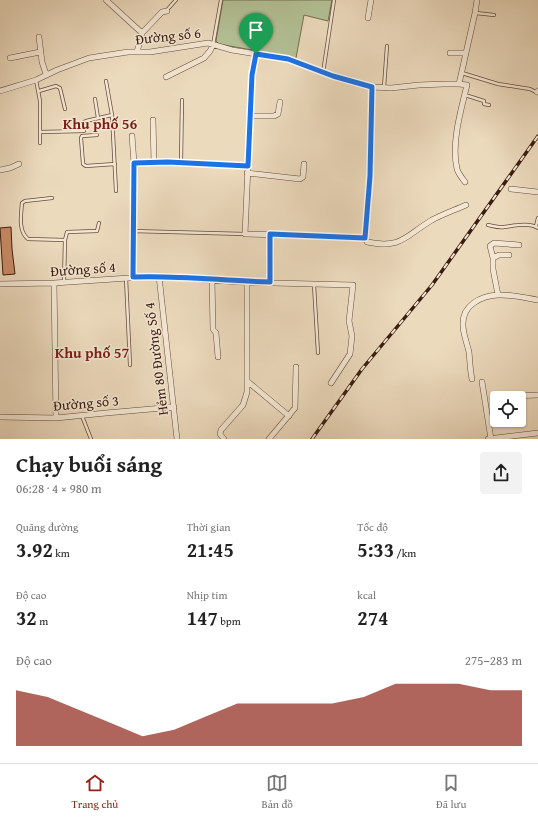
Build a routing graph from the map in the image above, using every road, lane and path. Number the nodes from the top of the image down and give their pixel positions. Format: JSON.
{"nodes":[{"id":1,"x":106,"y":0,"type":"edge"},
{"id":2,"x":176,"y":0,"type":"edge"},
{"id":3,"x":221,"y":0,"type":"edge"},
{"id":4,"x":334,"y":0,"type":"edge"},
{"id":5,"x":371,"y":0,"type":"edge"},
{"id":6,"x":477,"y":0,"type":"edge"},
{"id":7,"x":167,"y":11,"type":"joint"},
{"id":8,"x":475,"y":13,"type":"junction"},
{"id":9,"x":494,"y":16,"type":"dead end"},
{"id":10,"x":368,"y":18,"type":"dead end"},
{"id":11,"x":142,"y":33,"type":"junction"},
{"id":12,"x":39,"y":37,"type":"dead end"},
{"id":13,"x":213,"y":45,"type":"junction"},
{"id":14,"x":387,"y":46,"type":"dead end"},
{"id":15,"x":40,"y":52,"type":"junction"},
{"id":16,"x":137,"y":52,"type":"junction"},
{"id":17,"x":450,"y":53,"type":"dead end"},
{"id":18,"x":466,"y":53,"type":"junction"},
{"id":19,"x":256,"y":54,"type":"junction"},
{"id":20,"x":10,"y":58,"type":"dead end"},
{"id":21,"x":323,"y":72,"type":"junction"},
{"id":22,"x":462,"y":73,"type":"junction"},
{"id":23,"x":46,"y":74,"type":"junction"},
{"id":24,"x":166,"y":77,"type":"dead end"},
{"id":25,"x":36,"y":80,"type":"junction"},
{"id":26,"x":106,"y":81,"type":"dead end"},
{"id":27,"x":460,"y":84,"type":"junction"},
{"id":28,"x":372,"y":87,"type":"junction"},
{"id":29,"x":384,"y":88,"type":"junction"},
{"id":30,"x":0,"y":91,"type":"edge"},
{"id":31,"x":39,"y":91,"type":"junction"},
{"id":32,"x":537,"y":92,"type":"edge"},
{"id":33,"x":465,"y":95,"type":"junction"},
{"id":34,"x":95,"y":99,"type":"dead end"},
{"id":35,"x":182,"y":100,"type":"dead end"},
{"id":36,"x":280,"y":102,"type":"dead end"},
{"id":37,"x":488,"y":105,"type":"dead end"},
{"id":38,"x":65,"y":109,"type":"dead end"},
{"id":39,"x":112,"y":114,"type":"junction"},
{"id":40,"x":250,"y":116,"type":"junction"},
{"id":41,"x":98,"y":118,"type":"junction"},
{"id":42,"x":153,"y":120,"type":"dead end"},
{"id":43,"x":41,"y":132,"type":"junction"},
{"id":44,"x":97,"y":135,"type":"dead end"},
{"id":45,"x":132,"y":136,"type":"dead end"},
{"id":46,"x":40,"y":143,"type":"dead end"},
{"id":47,"x":154,"y":162,"type":"junction"},
{"id":48,"x":134,"y":163,"type":"junction"},
{"id":49,"x":181,"y":163,"type":"junction"},
{"id":50,"x":19,"y":164,"type":"dead end"},
{"id":51,"x":115,"y":164,"type":"junction"},
{"id":52,"x":304,"y":164,"type":"dead end"},
{"id":53,"x":248,"y":166,"type":"junction"},
{"id":54,"x":0,"y":170,"type":"edge"},
{"id":55,"x":247,"y":173,"type":"junction"},
{"id":56,"x":465,"y":182,"type":"dead end"},
{"id":57,"x":511,"y":189,"type":"dead end"},
{"id":58,"x":116,"y":191,"type":"dead end"},
{"id":59,"x":538,"y":192,"type":"edge"},
{"id":60,"x":52,"y":198,"type":"dead end"},
{"id":61,"x":466,"y":205,"type":"dead end"},
{"id":62,"x":538,"y":218,"type":"edge"},
{"id":63,"x":99,"y":222,"type":"dead end"},
{"id":64,"x":488,"y":225,"type":"dead end"},
{"id":65,"x":537,"y":227,"type":"edge"},
{"id":66,"x":132,"y":231,"type":"junction"},
{"id":67,"x":244,"y":234,"type":"junction"},
{"id":68,"x":270,"y":234,"type":"junction"},
{"id":69,"x":365,"y":238,"type":"junction"},
{"id":70,"x":65,"y":240,"type":"junction"},
{"id":71,"x":519,"y":245,"type":"dead end"},
{"id":72,"x":509,"y":255,"type":"dead end"},
{"id":73,"x":493,"y":258,"type":"junction"},
{"id":74,"x":159,"y":276,"type":"junction"},
{"id":75,"x":133,"y":277,"type":"junction"},
{"id":76,"x":126,"y":278,"type":"junction"},
{"id":77,"x":212,"y":280,"type":"junction"},
{"id":78,"x":64,"y":282,"type":"junction"},
{"id":79,"x":247,"y":282,"type":"junction"},
{"id":80,"x":270,"y":282,"type":"junction"},
{"id":81,"x":54,"y":283,"type":"junction"},
{"id":82,"x":0,"y":284,"type":"edge"},
{"id":83,"x":314,"y":284,"type":"junction"},
{"id":84,"x":498,"y":295,"type":"junction"},
{"id":85,"x":538,"y":300,"type":"edge"},
{"id":86,"x":318,"y":353,"type":"dead end"},
{"id":87,"x":218,"y":357,"type":"dead end"},
{"id":88,"x":130,"y":364,"type":"dead end"},
{"id":89,"x":296,"y":367,"type":"dead end"},
{"id":90,"x":472,"y":379,"type":"dead end"},
{"id":91,"x":247,"y":381,"type":"junction"},
{"id":92,"x":482,"y":382,"type":"dead end"},
{"id":93,"x":331,"y":383,"type":"dead end"},
{"id":94,"x":526,"y":395,"type":"edge"},
{"id":95,"x":538,"y":395,"type":"edge"},
{"id":96,"x":174,"y":407,"type":"junction"},
{"id":97,"x":82,"y":415,"type":"junction"},
{"id":98,"x":289,"y":416,"type":"junction"},
{"id":99,"x":0,"y":417,"type":"edge"},
{"id":100,"x":56,"y":418,"type":"junction"},
{"id":101,"x":538,"y":433,"type":"edge"},
{"id":102,"x":511,"y":438,"type":"edge"},
{"id":103,"x":91,"y":439,"type":"edge"},
{"id":104,"x":177,"y":439,"type":"edge"},
{"id":105,"x":224,"y":439,"type":"edge"},
{"id":106,"x":269,"y":439,"type":"edge"},
{"id":107,"x":488,"y":439,"type":"edge"},
{"id":108,"x":491,"y":439,"type":"edge"}],
"edges":[{"from":1,"to":11,"type":"street"},
{"from":2,"to":7,"type":"lane"},
{"from":3,"to":13,"type":"lane"},
{"from":4,"to":21,"type":"lane"},
{"from":5,"to":10,"type":"street"},
{"from":6,"to":8,"type":"street"},
{"from":7,"to":11,"type":"street"},
{"from":8,"to":9,"type":"lane"},
{"from":8,"to":18,"type":"street"},
{"from":11,"to":16,"type":"street"},
{"from":12,"to":15,"type":"street"},
{"from":13,"to":16,"type":"street","name":"Đường số 6"},
{"from":13,"to":19,"type":"street","name":"Đường số 6"},
{"from":13,"to":24,"type":"street"},
{"from":14,"to":29,"type":"lane"},
{"from":15,"to":20,"type":"street"},
{"from":15,"to":23,"type":"street"},
{"from":16,"to":23,"type":"street","name":"Đường số 6"},
{"from":17,"to":18,"type":"street"},
{"from":18,"to":22,"type":"street"},
{"from":19,"to":21,"type":"street","name":"Đường số 6"},
{"from":19,"to":40,"type":"street"},
{"from":21,"to":28,"type":"street","name":"Đường số 6"},
{"from":22,"to":27,"type":"street"},
{"from":22,"to":32,"type":"lane"},
{"from":23,"to":25,"type":"street","name":"Đường số 6"},
{"from":25,"to":30,"type":"street","name":"Đường số 6"},
{"from":25,"to":31,"type":"lane"},
{"from":26,"to":39,"type":"lane"},
{"from":27,"to":29,"type":"street","name":"Đường số 6"},
{"from":27,"to":33,"type":"street"},
{"from":28,"to":29,"type":"street","name":"Đường số 6"},
{"from":28,"to":69,"type":"street"},
{"from":31,"to":38,"type":"lane"},
{"from":31,"to":43,"type":"lane"},
{"from":33,"to":37,"type":"lane"},
{"from":33,"to":56,"type":"street"},
{"from":34,"to":41,"type":"lane"},
{"from":35,"to":49,"type":"lane"},
{"from":36,"to":40,"type":"street"},
{"from":39,"to":41,"type":"lane"},
{"from":39,"to":51,"type":"lane"},
{"from":40,"to":53,"type":"street"},
{"from":41,"to":43,"type":"lane"},
{"from":42,"to":47,"type":"street"},
{"from":43,"to":46,"type":"lane"},
{"from":44,"to":51,"type":"lane"},
{"from":45,"to":48,"type":"street"},
{"from":47,"to":48,"type":"street"},
{"from":47,"to":49,"type":"street"},
{"from":48,"to":66,"type":"lane"},
{"from":49,"to":53,"type":"street"},
{"from":50,"to":54,"type":"street"},
{"from":51,"to":58,"type":"lane"},
{"from":52,"to":55,"type":"street"},
{"from":53,"to":55,"type":"street"},
{"from":55,"to":67,"type":"street"},
{"from":57,"to":59,"type":"street"},
{"from":60,"to":70,"type":"lane"},
{"from":61,"to":69,"type":"street"},
{"from":62,"to":65,"type":"lane"},
{"from":63,"to":70,"type":"lane"},
{"from":64,"to":65,"type":"lane"},
{"from":66,"to":67,"type":"lane"},
{"from":66,"to":75,"type":"lane"},
{"from":67,"to":68,"type":"street"},
{"from":68,"to":69,"type":"street"},
{"from":68,"to":80,"type":"street"},
{"from":70,"to":78,"type":"lane"},
{"from":71,"to":73,"type":"street"},
{"from":72,"to":73,"type":"street"},
{"from":73,"to":84,"type":"street"},
{"from":74,"to":75,"type":"street","name":"Đường số 4"},
{"from":74,"to":77,"type":"street","name":"Đường số 4"},
{"from":74,"to":96,"type":"street","name":"Hẻm 80 Đường Số 4"},
{"from":75,"to":76,"type":"street","name":"Đường số 4"},
{"from":76,"to":78,"type":"street","name":"Đường số 4"},
{"from":76,"to":88,"type":"lane"},
{"from":77,"to":79,"type":"street","name":"Đường số 4"},
{"from":77,"to":87,"type":"street"},
{"from":78,"to":81,"type":"street","name":"Đường số 4"},
{"from":79,"to":80,"type":"street","name":"Đường số 4"},
{"from":79,"to":91,"type":"street"},
{"from":80,"to":83,"type":"street","name":"Đường số 4"},
{"from":81,"to":82,"type":"street","name":"Đường số 4"},
{"from":81,"to":100,"type":"street"},
{"from":83,"to":86,"type":"lane"},
{"from":83,"to":93,"type":"street","name":"Đường số 4"},
{"from":84,"to":85,"type":"street"},
{"from":84,"to":90,"type":"street"},
{"from":89,"to":98,"type":"street"},
{"from":91,"to":98,"type":"street"},
{"from":91,"to":105,"type":"street"},
{"from":92,"to":108,"type":"street"},
{"from":94,"to":95,"type":"street"},
{"from":96,"to":97,"type":"street","name":"Đường số 3"},
{"from":96,"to":104,"type":"street","name":"Hẻm 80 Đường Số 4"},
{"from":97,"to":100,"type":"street","name":"Đường số 3"},
{"from":97,"to":103,"type":"lane"},
{"from":98,"to":106,"type":"street"},
{"from":99,"to":100,"type":"street","name":"Đường số 3"},
{"from":101,"to":102,"type":"street"},
{"from":102,"to":108,"type":"street"},
{"from":107,"to":108,"type":"street"}]}
